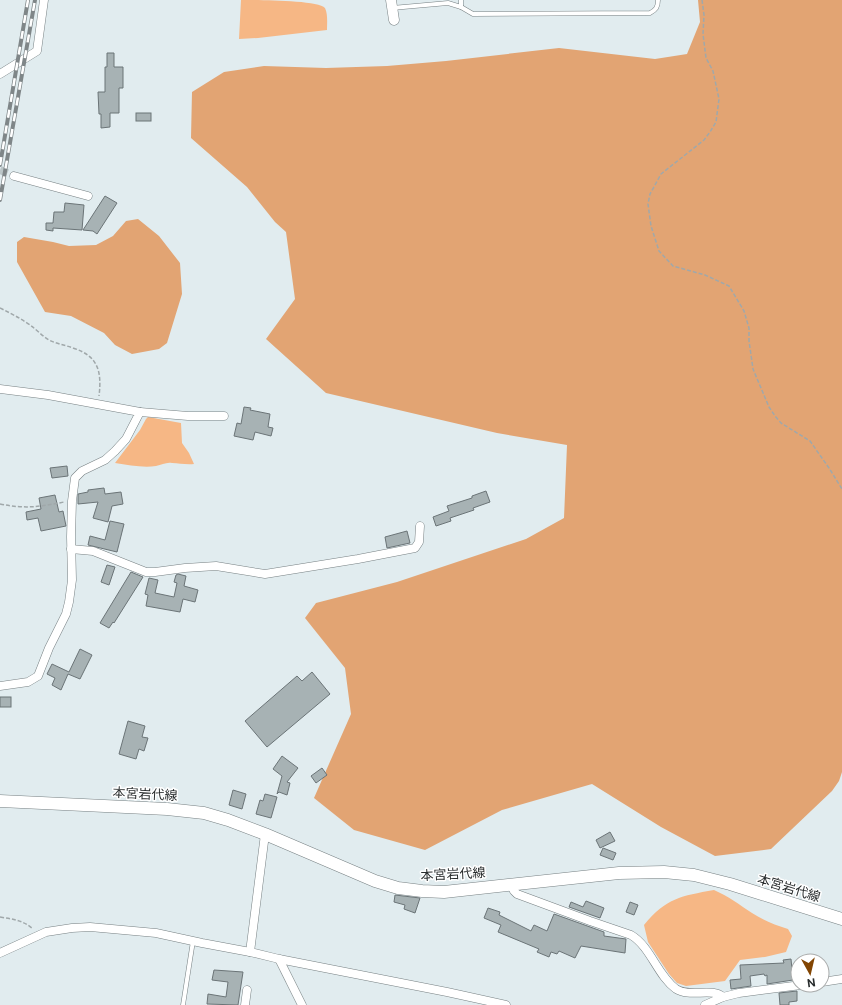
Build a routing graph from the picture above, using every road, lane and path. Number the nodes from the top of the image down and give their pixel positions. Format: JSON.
{"nodes":[{"id":1,"x":44,"y":0,"type":"edge"},
{"id":2,"x":461,"y":0,"type":"edge"},
{"id":3,"x":658,"y":0,"type":"edge"},
{"id":4,"x":702,"y":0,"type":"edge"},
{"id":5,"x":391,"y":4,"type":"edge"},
{"id":6,"x":461,"y":7,"type":"junction"},
{"id":7,"x":394,"y":20,"type":"dead end"},
{"id":8,"x":0,"y":74,"type":"edge"},
{"id":9,"x":14,"y":176,"type":"tunnel mouth"},
{"id":10,"x":88,"y":196,"type":"dead end"},
{"id":11,"x":0,"y":308,"type":"edge"},
{"id":12,"x":0,"y":389,"type":"edge"},
{"id":13,"x":98,"y":404,"type":"junction"},
{"id":14,"x":140,"y":412,"type":"junction"},
{"id":15,"x":224,"y":416,"type":"dead end"},
{"id":16,"x":842,"y":489,"type":"edge"},
{"id":17,"x":72,"y":501,"type":"junction"},
{"id":18,"x":0,"y":504,"type":"edge"},
{"id":19,"x":420,"y":526,"type":"dead end"},
{"id":20,"x":71,"y":549,"type":"junction"},
{"id":21,"x":0,"y":686,"type":"edge"},
{"id":22,"x":0,"y":801,"type":"edge"},
{"id":23,"x":265,"y":834,"type":"junction"},
{"id":24,"x":510,"y":884,"type":"junction"},
{"id":25,"x":0,"y":917,"type":"edge"},
{"id":26,"x":842,"y":919,"type":"edge"},
{"id":27,"x":38,"y":935,"type":"junction"},
{"id":28,"x":193,"y":941,"type":"junction"},
{"id":29,"x":250,"y":952,"type":"junction"},
{"id":30,"x":0,"y":953,"type":"edge"},
{"id":31,"x":279,"y":959,"type":"junction"},
{"id":32,"x":842,"y":980,"type":"edge"},
{"id":33,"x":830,"y":981,"type":"edge"},
{"id":34,"x":790,"y":986,"type":"edge"},
{"id":35,"x":247,"y":990,"type":"dead end"},
{"id":36,"x":723,"y":997,"type":"junction"},
{"id":37,"x":711,"y":1004,"type":"edge"},
{"id":38,"x":183,"y":1005,"type":"edge"},
{"id":39,"x":245,"y":1005,"type":"edge"},
{"id":40,"x":302,"y":1005,"type":"edge"},
{"id":41,"x":506,"y":1005,"type":"edge"}],
"edges":[{"from":1,"to":8,"type":"street"},
{"from":2,"to":6,"type":"lane"},
{"from":3,"to":6,"type":"lane"},
{"from":4,"to":16,"type":"path"},
{"from":5,"to":6,"type":"lane"},
{"from":5,"to":7,"type":"street"},
{"from":9,"to":10,"type":"street"},
{"from":11,"to":13,"type":"path"},
{"from":12,"to":13,"type":"street"},
{"from":13,"to":14,"type":"street"},
{"from":14,"to":15,"type":"street"},
{"from":14,"to":17,"type":"street"},
{"from":17,"to":18,"type":"path"},
{"from":17,"to":20,"type":"street"},
{"from":19,"to":20,"type":"street"},
{"from":20,"to":21,"type":"street"},
{"from":22,"to":23,"type":"main road","name":"本宮岩代線"},
{"from":23,"to":24,"type":"main road","name":"本宮岩代線"},
{"from":23,"to":29,"type":"street"},
{"from":24,"to":26,"type":"main road","name":"本宮岩代線"},
{"from":24,"to":36,"type":"street"},
{"from":25,"to":27,"type":"path"},
{"from":27,"to":28,"type":"street"},
{"from":27,"to":30,"type":"street"},
{"from":28,"to":29,"type":"street"},
{"from":28,"to":38,"type":"lane"},
{"from":29,"to":31,"type":"street"},
{"from":31,"to":40,"type":"street"},
{"from":31,"to":41,"type":"street"},
{"from":32,"to":33,"type":"street"},
{"from":34,"to":36,"type":"street"},
{"from":35,"to":39,"type":"street"},
{"from":36,"to":37,"type":"street"}]}
